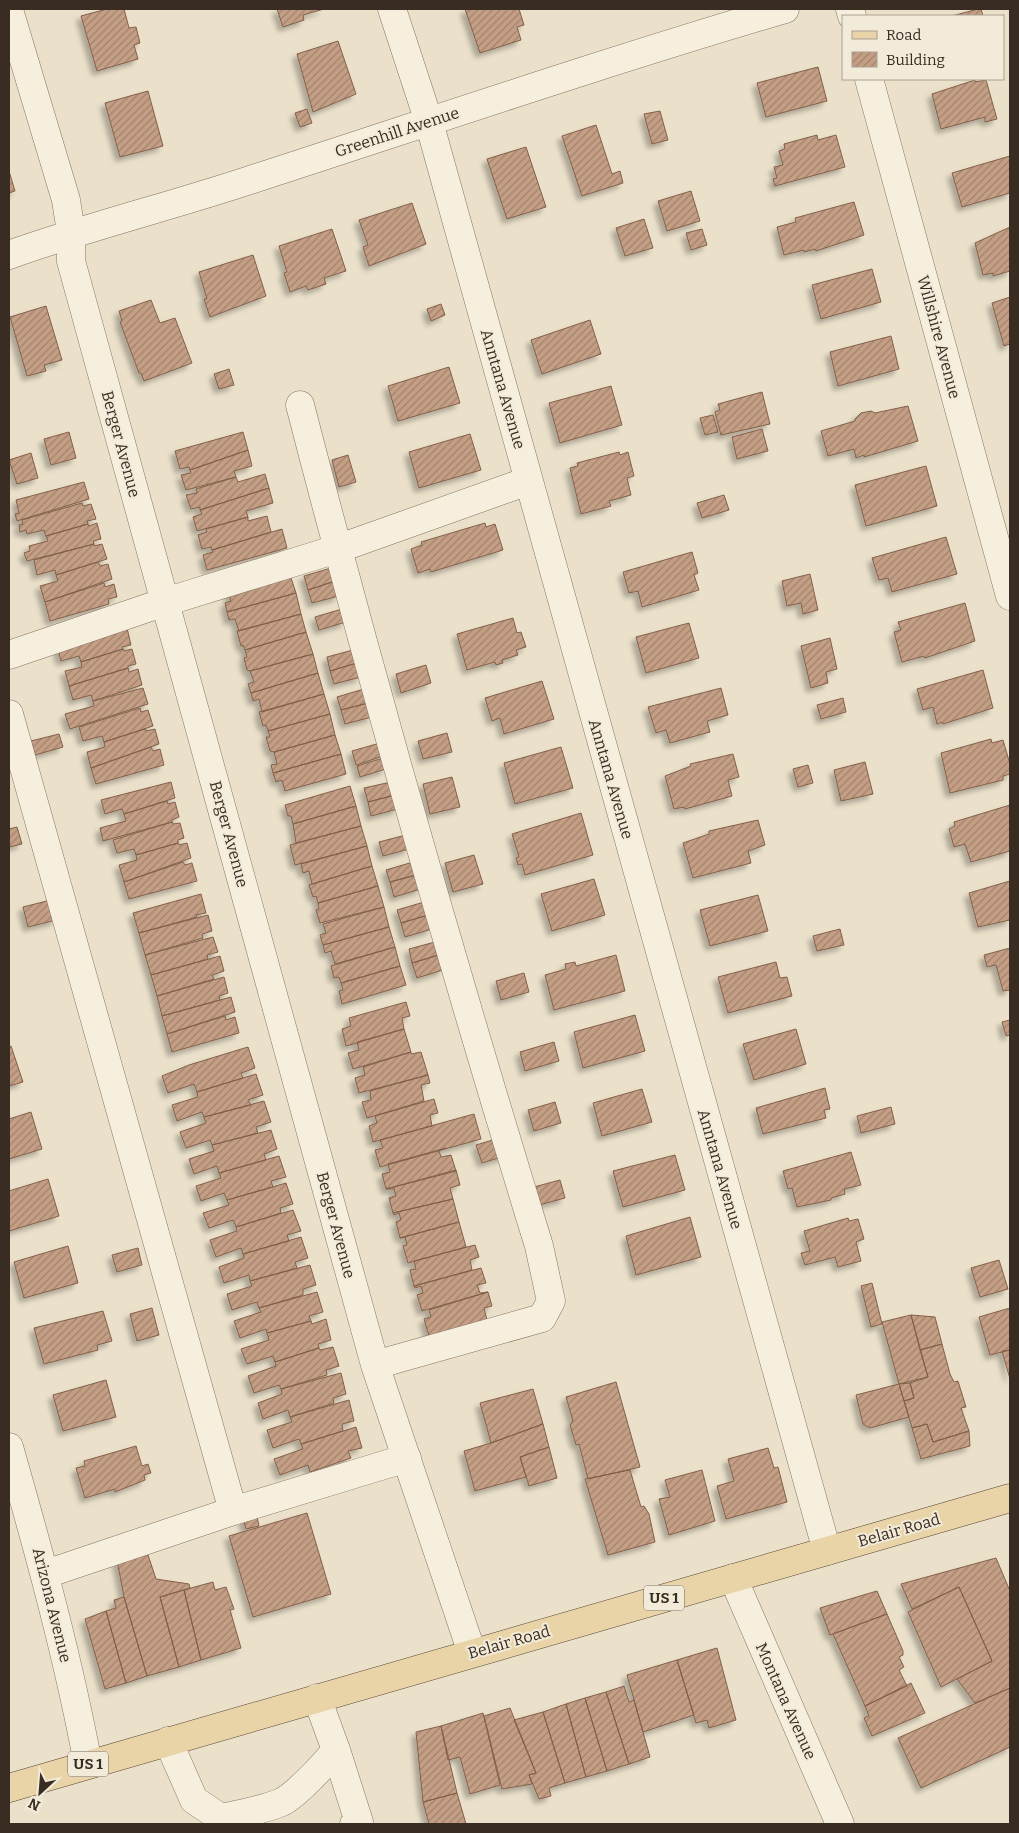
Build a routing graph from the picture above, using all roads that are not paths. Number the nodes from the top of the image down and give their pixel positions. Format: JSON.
{"nodes":[{"id":1,"x":392,"y":9,"type":"edge"},
{"id":2,"x":785,"y":9,"type":"edge"},
{"id":3,"x":9,"y":10,"type":"edge"},
{"id":4,"x":869,"y":80,"type":"edge"},
{"id":5,"x":429,"y":122,"type":"junction"},
{"id":6,"x":71,"y":232,"type":"junction"},
{"id":7,"x":9,"y":255,"type":"edge"},
{"id":8,"x":300,"y":405,"type":"dead end"},
{"id":9,"x":528,"y":482,"type":"junction"},
{"id":10,"x":337,"y":549,"type":"junction"},
{"id":11,"x":1010,"y":596,"type":"edge"},
{"id":12,"x":165,"y":602,"type":"junction"},
{"id":13,"x":9,"y":655,"type":"edge"},
{"id":14,"x":9,"y":714,"type":"edge"},
{"id":15,"x":374,"y":1364,"type":"junction"},
{"id":16,"x":9,"y":1447,"type":"edge"},
{"id":17,"x":407,"y":1458,"type":"junction"},
{"id":18,"x":1010,"y":1498,"type":"edge"},
{"id":19,"x":233,"y":1511,"type":"junction"},
{"id":20,"x":827,"y":1551,"type":"junction"},
{"id":21,"x":46,"y":1574,"type":"junction"},
{"id":22,"x":733,"y":1578,"type":"junction"},
{"id":23,"x":472,"y":1653,"type":"junction"},
{"id":24,"x":317,"y":1698,"type":"junction"},
{"id":25,"x":168,"y":1741,"type":"junction"},
{"id":26,"x":336,"y":1750,"type":"junction"},
{"id":27,"x":88,"y":1764,"type":"junction"},
{"id":28,"x":9,"y":1788,"type":"edge"},
{"id":29,"x":196,"y":1812,"type":"edge"},
{"id":30,"x":354,"y":1824,"type":"edge"},
{"id":31,"x":840,"y":1824,"type":"edge"}],
"edges":[{"from":1,"to":5,"type":"street","name":"Anntana Avenue"},
{"from":2,"to":5,"type":"street","name":"Greenhill Avenue"},
{"from":3,"to":6,"type":"street","name":"Berger Avenue"},
{"from":4,"to":11,"type":"street","name":"Willshire Avenue"},
{"from":5,"to":6,"type":"street","name":"Greenhill Avenue"},
{"from":5,"to":9,"type":"street","name":"Anntana Avenue"},
{"from":6,"to":7,"type":"street","name":"Greenhill Avenue"},
{"from":6,"to":12,"type":"street","name":"Berger Avenue"},
{"from":8,"to":10,"type":"street"},
{"from":9,"to":10,"type":"street"},
{"from":9,"to":20,"type":"street","name":"Anntana Avenue"},
{"from":10,"to":12,"type":"street"},
{"from":10,"to":15,"type":"street"},
{"from":12,"to":13,"type":"street"},
{"from":12,"to":15,"type":"street","name":"Berger Avenue"},
{"from":14,"to":19,"type":"street"},
{"from":15,"to":17,"type":"street","name":"Berger Avenue"},
{"from":16,"to":21,"type":"street","name":"Arizona Avenue"},
{"from":17,"to":19,"type":"street"},
{"from":17,"to":23,"type":"street","name":"Berger Avenue"},
{"from":18,"to":20,"type":"main road","name":"Belair Road","number":"US 1"},
{"from":19,"to":21,"type":"street"},
{"from":20,"to":22,"type":"main road","name":"Belair Road","number":"US 1"},
{"from":21,"to":27,"type":"street","name":"Arizona Avenue"},
{"from":22,"to":23,"type":"main road","name":"Belair Road","number":"US 1"},
{"from":22,"to":31,"type":"street","name":"Montana Avenue"},
{"from":23,"to":24,"type":"main road","name":"Belair Road","number":"US 1"},
{"from":24,"to":25,"type":"main road","name":"Belair Road","number":"US 1"},
{"from":24,"to":26,"type":"street"},
{"from":25,"to":27,"type":"main road","name":"Belair Road","number":"US 1"},
{"from":25,"to":29,"type":"street"},
{"from":26,"to":29,"type":"street"},
{"from":26,"to":30,"type":"street"},
{"from":27,"to":28,"type":"main road","name":"Belair Road","number":"US 1"}]}
